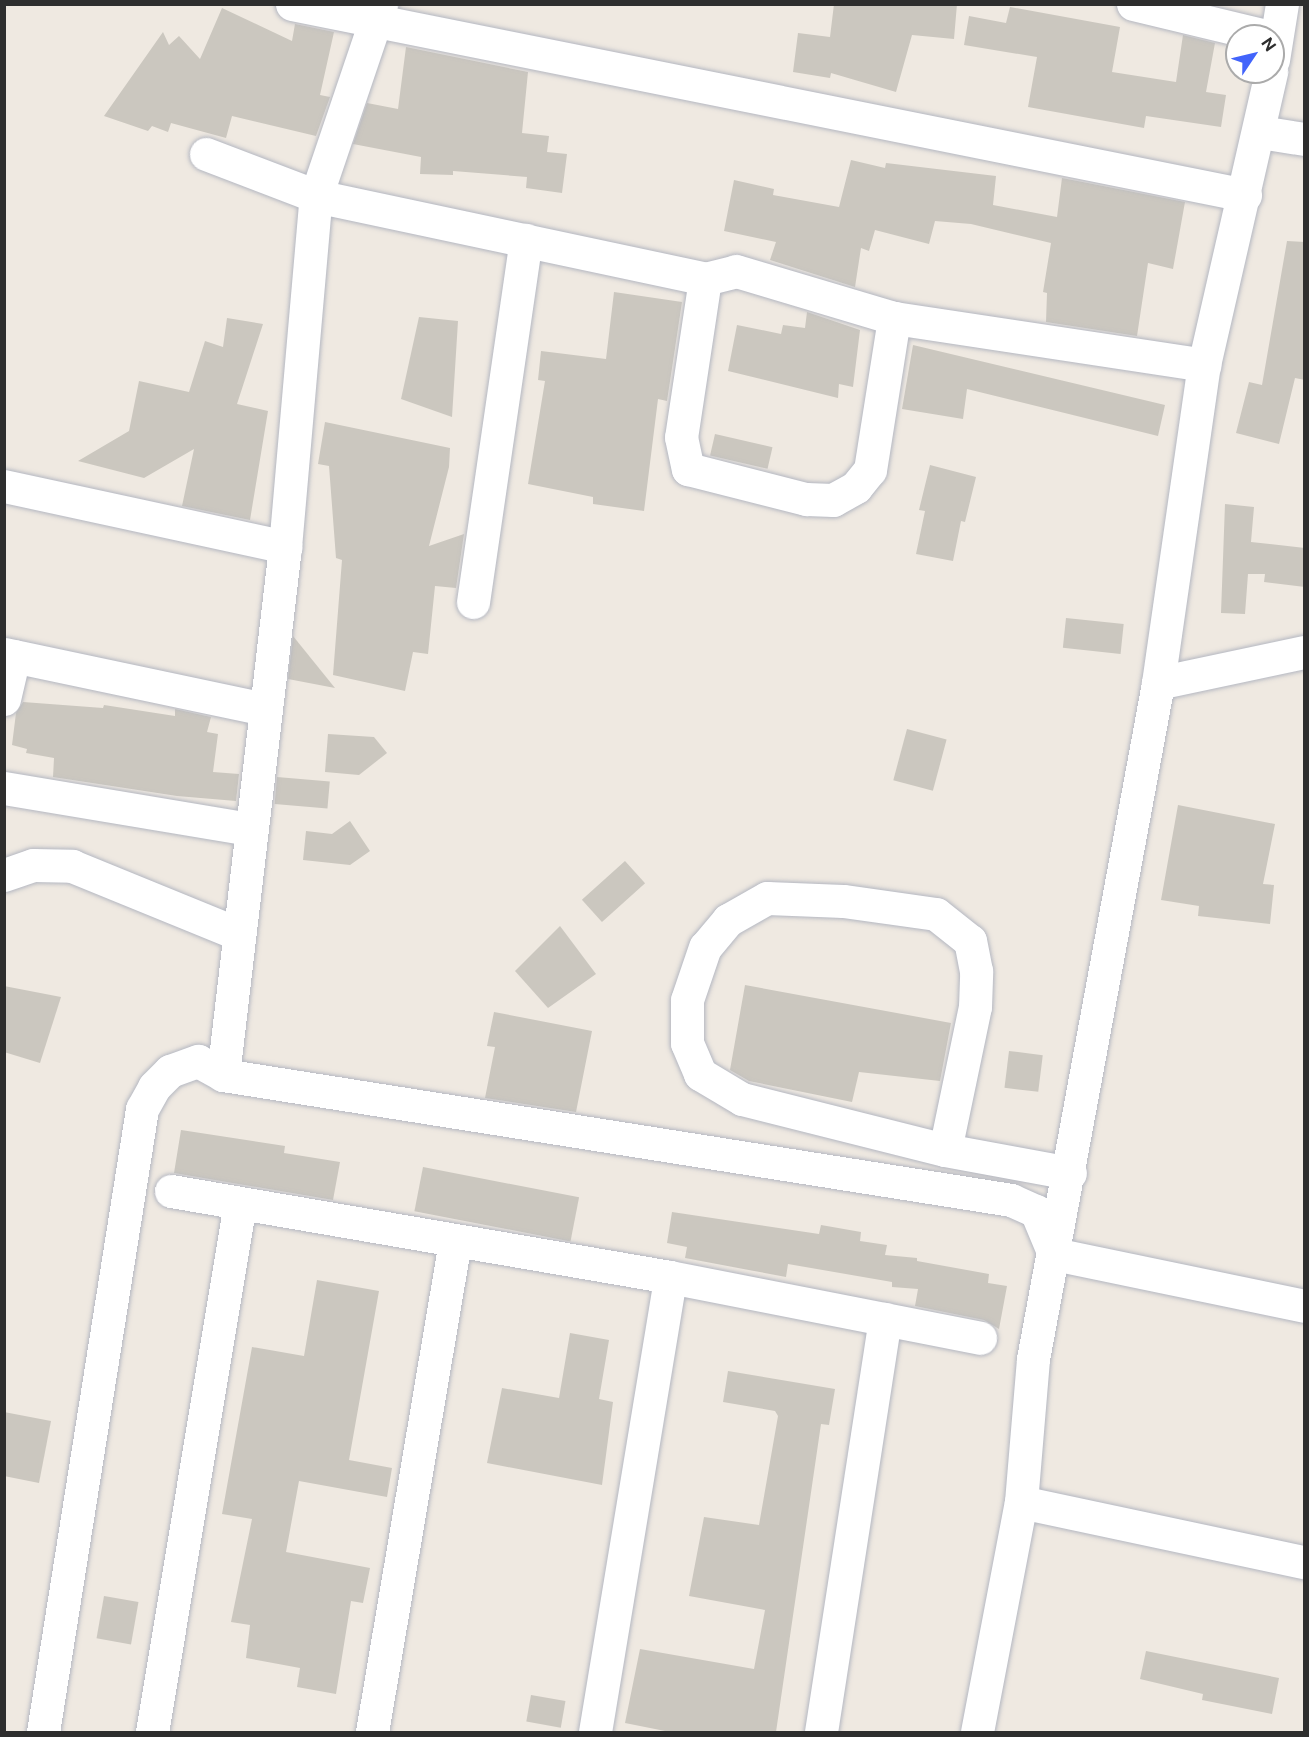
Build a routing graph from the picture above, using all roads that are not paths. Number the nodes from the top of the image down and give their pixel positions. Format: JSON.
{"nodes":[{"id":1,"x":292,"y":4,"type":"edge"},
{"id":2,"x":1133,"y":4,"type":"edge"},
{"id":3,"x":1282,"y":4,"type":"edge"},
{"id":4,"x":379,"y":13,"type":"edge"},
{"id":5,"x":1277,"y":24,"type":"edge"},
{"id":6,"x":1225,"y":30,"type":"edge"},
{"id":7,"x":1269,"y":84,"type":"edge"},
{"id":8,"x":1260,"y":132,"type":"junction"},
{"id":9,"x":1305,"y":139,"type":"edge"},
{"id":10,"x":206,"y":154,"type":"dead end"},
{"id":11,"x":1245,"y":195,"type":"junction"},
{"id":12,"x":316,"y":196,"type":"junction"},
{"id":13,"x":526,"y":240,"type":"junction"},
{"id":14,"x":705,"y":279,"type":"junction"},
{"id":15,"x":894,"y":318,"type":"junction"},
{"id":16,"x":1204,"y":365,"type":"junction"},
{"id":17,"x":4,"y":486,"type":"edge"},
{"id":18,"x":285,"y":547,"type":"junction"},
{"id":19,"x":473,"y":602,"type":"dead end"},
{"id":20,"x":1305,"y":652,"type":"edge"},
{"id":21,"x":9,"y":655,"type":"edge"},
{"id":22,"x":1158,"y":683,"type":"junction"},
{"id":23,"x":4,"y":699,"type":"edge"},
{"id":24,"x":265,"y":709,"type":"junction"},
{"id":25,"x":4,"y":788,"type":"edge"},
{"id":26,"x":250,"y":829,"type":"junction"},
{"id":27,"x":4,"y":875,"type":"edge"},
{"id":28,"x":239,"y":934,"type":"junction"},
{"id":29,"x":223,"y":1075,"type":"junction"},
{"id":30,"x":945,"y":1150,"type":"junction"},
{"id":31,"x":1070,"y":1173,"type":"junction"},
{"id":32,"x":171,"y":1191,"type":"dead end"},
{"id":33,"x":240,"y":1203,"type":"junction"},
{"id":34,"x":455,"y":1240,"type":"junction"},
{"id":35,"x":1054,"y":1254,"type":"junction"},
{"id":36,"x":670,"y":1277,"type":"junction"},
{"id":37,"x":1305,"y":1306,"type":"edge"},
{"id":38,"x":885,"y":1319,"type":"junction"},
{"id":39,"x":980,"y":1338,"type":"dead end"},
{"id":40,"x":1021,"y":1502,"type":"junction"},
{"id":41,"x":1305,"y":1562,"type":"edge"},
{"id":42,"x":43,"y":1732,"type":"edge"},
{"id":43,"x":152,"y":1732,"type":"edge"},
{"id":44,"x":372,"y":1732,"type":"edge"},
{"id":45,"x":595,"y":1732,"type":"edge"},
{"id":46,"x":821,"y":1732,"type":"edge"},
{"id":47,"x":977,"y":1732,"type":"edge"}],
"edges":[{"from":1,"to":4,"type":"street"},
{"from":2,"to":6,"type":"street"},
{"from":3,"to":5,"type":"street"},
{"from":4,"to":11,"type":"street"},
{"from":4,"to":12,"type":"street"},
{"from":7,"to":8,"type":"street"},
{"from":8,"to":9,"type":"street"},
{"from":8,"to":11,"type":"street"},
{"from":10,"to":12,"type":"street"},
{"from":11,"to":16,"type":"street"},
{"from":12,"to":13,"type":"street"},
{"from":12,"to":18,"type":"street"},
{"from":13,"to":14,"type":"street"},
{"from":13,"to":19,"type":"street"},
{"from":14,"to":15,"type":"street"},
{"from":14,"to":15,"type":"street"},
{"from":15,"to":16,"type":"street"},
{"from":16,"to":22,"type":"street"},
{"from":17,"to":18,"type":"street"},
{"from":18,"to":24,"type":"street"},
{"from":20,"to":22,"type":"street"},
{"from":21,"to":23,"type":"street"},
{"from":21,"to":24,"type":"street"},
{"from":22,"to":31,"type":"street"},
{"from":24,"to":26,"type":"street"},
{"from":25,"to":26,"type":"street"},
{"from":26,"to":28,"type":"street"},
{"from":27,"to":28,"type":"street"},
{"from":28,"to":29,"type":"street"},
{"from":29,"to":35,"type":"street"},
{"from":29,"to":42,"type":"street"},
{"from":30,"to":30,"type":"street"},
{"from":30,"to":31,"type":"street"},
{"from":31,"to":35,"type":"street"},
{"from":32,"to":33,"type":"street"},
{"from":33,"to":34,"type":"street"},
{"from":33,"to":43,"type":"street"},
{"from":34,"to":36,"type":"street"},
{"from":34,"to":44,"type":"street"},
{"from":35,"to":37,"type":"street"},
{"from":35,"to":40,"type":"street"},
{"from":36,"to":38,"type":"street"},
{"from":36,"to":45,"type":"street"},
{"from":38,"to":39,"type":"street"},
{"from":38,"to":46,"type":"street"},
{"from":40,"to":41,"type":"street"},
{"from":40,"to":47,"type":"street"}]}
